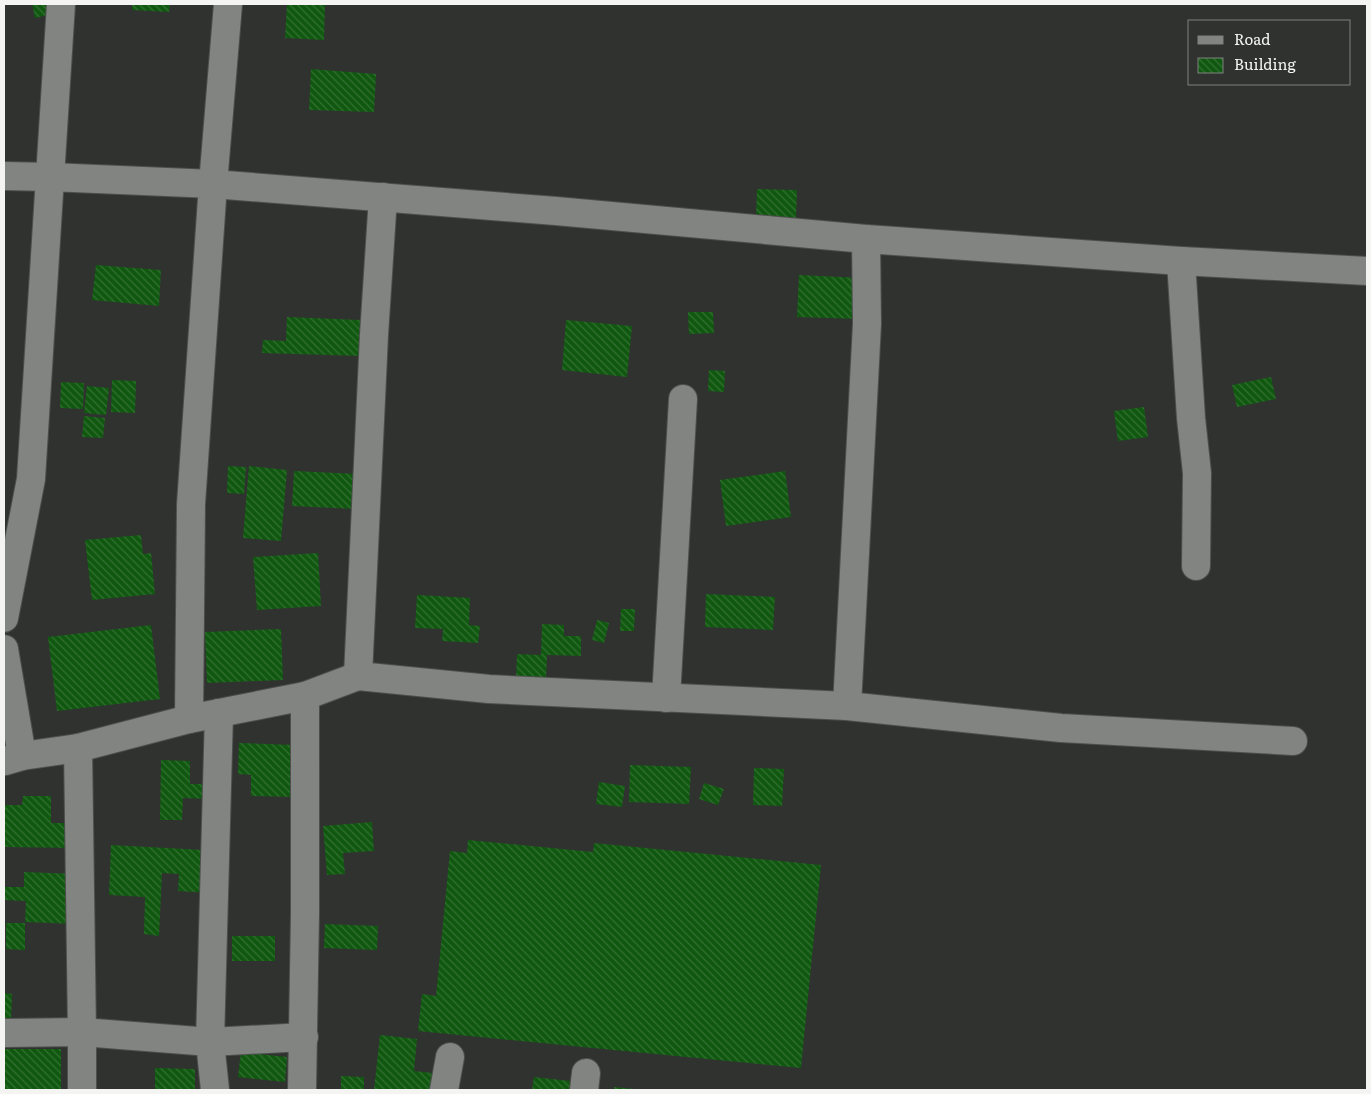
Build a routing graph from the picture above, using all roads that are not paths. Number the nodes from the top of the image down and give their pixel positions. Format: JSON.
{"nodes":[{"id":1,"x":61,"y":4,"type":"edge"},
{"id":2,"x":228,"y":4,"type":"edge"},
{"id":3,"x":4,"y":176,"type":"edge"},
{"id":4,"x":50,"y":177,"type":"junction"},
{"id":5,"x":213,"y":184,"type":"junction"},
{"id":6,"x":383,"y":197,"type":"junction"},
{"id":7,"x":866,"y":240,"type":"junction"},
{"id":8,"x":1181,"y":261,"type":"junction"},
{"id":9,"x":1367,"y":271,"type":"edge"},
{"id":10,"x":683,"y":399,"type":"dead end"},
{"id":11,"x":1196,"y":566,"type":"dead end"},
{"id":12,"x":4,"y":618,"type":"edge"},
{"id":13,"x":4,"y":649,"type":"edge"},
{"id":14,"x":358,"y":676,"type":"junction"},
{"id":15,"x":305,"y":696,"type":"junction"},
{"id":16,"x":666,"y":698,"type":"junction"},
{"id":17,"x":847,"y":706,"type":"junction"},
{"id":18,"x":219,"y":713,"type":"junction"},
{"id":19,"x":189,"y":719,"type":"junction"},
{"id":20,"x":1292,"y":741,"type":"dead end"},
{"id":21,"x":78,"y":748,"type":"junction"},
{"id":22,"x":13,"y":758,"type":"edge"},
{"id":23,"x":82,"y":1032,"type":"junction"},
{"id":24,"x":4,"y":1033,"type":"edge"},
{"id":25,"x":304,"y":1036,"type":"junction"},
{"id":26,"x":210,"y":1042,"type":"junction"},
{"id":27,"x":450,"y":1057,"type":"dead end"},
{"id":28,"x":82,"y":1090,"type":"edge"},
{"id":29,"x":215,"y":1090,"type":"edge"},
{"id":30,"x":302,"y":1090,"type":"edge"},
{"id":31,"x":444,"y":1090,"type":"edge"}],
"edges":[{"from":1,"to":4,"type":"street"},
{"from":2,"to":5,"type":"street"},
{"from":3,"to":4,"type":"street"},
{"from":4,"to":5,"type":"street"},
{"from":4,"to":12,"type":"street"},
{"from":5,"to":6,"type":"street"},
{"from":5,"to":19,"type":"street"},
{"from":6,"to":7,"type":"street"},
{"from":6,"to":14,"type":"street"},
{"from":7,"to":8,"type":"street"},
{"from":7,"to":17,"type":"street"},
{"from":8,"to":9,"type":"street"},
{"from":8,"to":11,"type":"street"},
{"from":10,"to":16,"type":"street"},
{"from":13,"to":22,"type":"street"},
{"from":14,"to":15,"type":"street"},
{"from":14,"to":16,"type":"street"},
{"from":15,"to":18,"type":"street"},
{"from":15,"to":25,"type":"street"},
{"from":16,"to":17,"type":"street"},
{"from":17,"to":20,"type":"street"},
{"from":18,"to":19,"type":"street"},
{"from":18,"to":26,"type":"street"},
{"from":19,"to":21,"type":"street"},
{"from":21,"to":22,"type":"street"},
{"from":21,"to":23,"type":"street"},
{"from":23,"to":24,"type":"street"},
{"from":23,"to":26,"type":"street"},
{"from":23,"to":28,"type":"street"},
{"from":25,"to":26,"type":"street"},
{"from":25,"to":30,"type":"street"},
{"from":26,"to":29,"type":"street"},
{"from":27,"to":31,"type":"street"}]}
